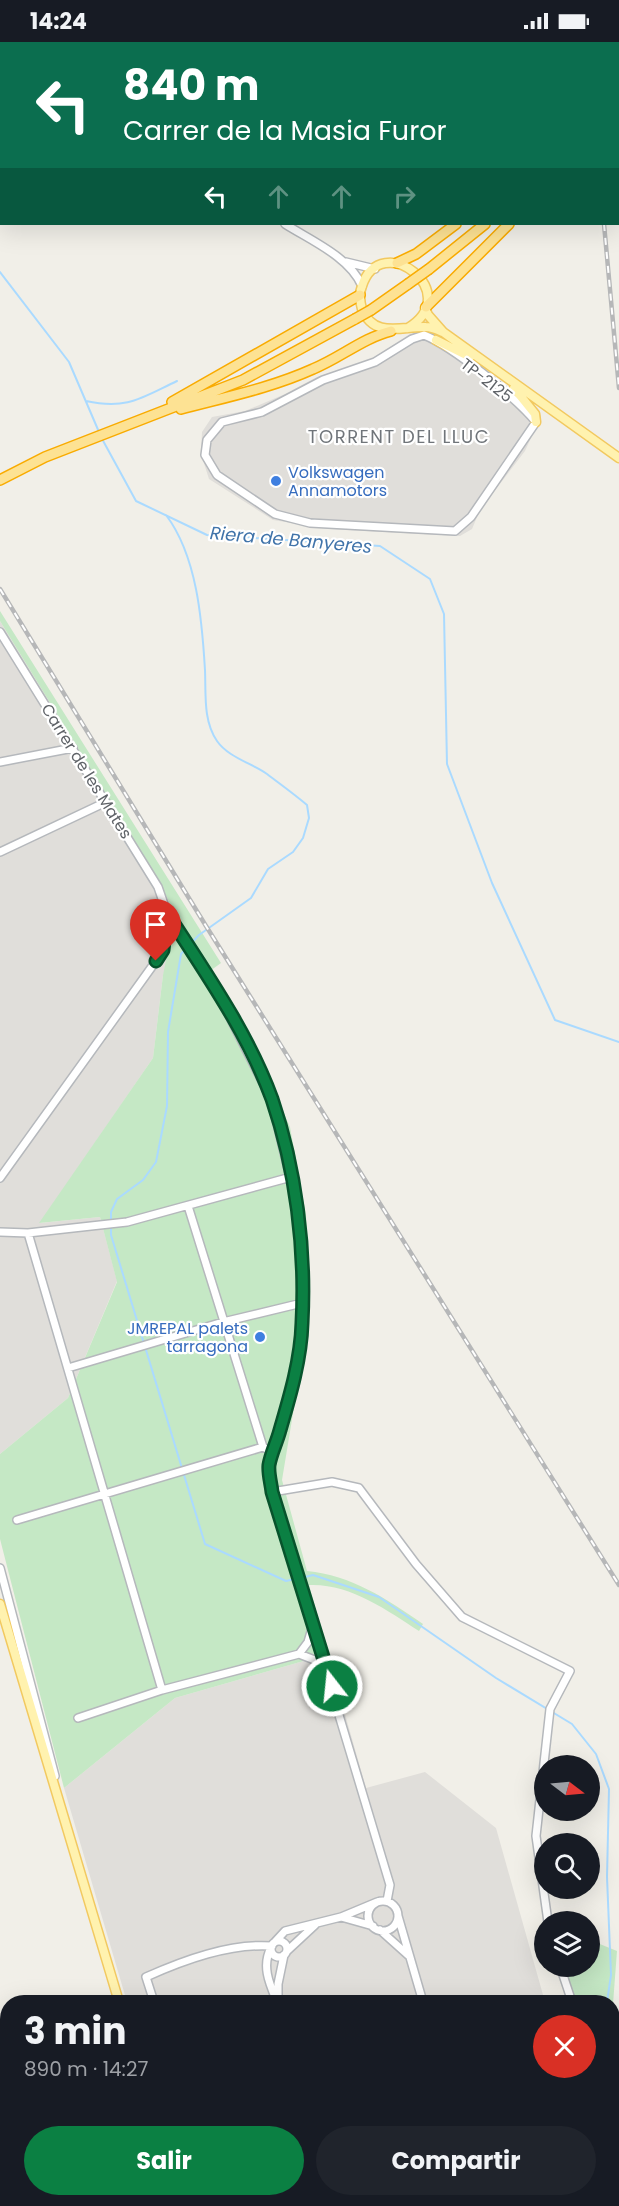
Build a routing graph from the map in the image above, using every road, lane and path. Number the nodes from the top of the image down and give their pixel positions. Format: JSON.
{"nodes":[{"id":1,"x":287,"y":225,"type":"edge"},
{"id":2,"x":455,"y":225,"type":"edge"},
{"id":3,"x":484,"y":225,"type":"edge"},
{"id":4,"x":508,"y":225,"type":"edge"},
{"id":5,"x":344,"y":262,"type":"junction"},
{"id":6,"x":397,"y":263,"type":"junction"},
{"id":7,"x":375,"y":269,"type":"junction"},
{"id":8,"x":361,"y":290,"type":"junction"},
{"id":9,"x":426,"y":307,"type":"junction"},
{"id":10,"x":408,"y":328,"type":"junction"},
{"id":11,"x":391,"y":331,"type":"junction"},
{"id":12,"x":443,"y":332,"type":"junction"},
{"id":13,"x":436,"y":340,"type":"junction"},
{"id":14,"x":497,"y":371,"type":"junction"},
{"id":15,"x":138,"y":420,"type":"junction"},
{"id":16,"x":536,"y":423,"type":"junction"},
{"id":17,"x":619,"y":458,"type":"edge"},
{"id":18,"x":0,"y":480,"type":"edge"},
{"id":19,"x":0,"y":632,"type":"edge"},
{"id":20,"x":73,"y":748,"type":"junction"},
{"id":21,"x":0,"y":762,"type":"edge"},
{"id":22,"x":106,"y":802,"type":"junction"},
{"id":23,"x":0,"y":852,"type":"edge"},
{"id":24,"x":167,"y":913,"type":"junction"},
{"id":25,"x":291,"y":1177,"type":"junction"},
{"id":26,"x":0,"y":1178,"type":"edge"},
{"id":27,"x":188,"y":1206,"type":"junction"},
{"id":28,"x":0,"y":1232,"type":"edge"},
{"id":29,"x":28,"y":1233,"type":"junction"},
{"id":30,"x":302,"y":1303,"type":"junction"},
{"id":31,"x":223,"y":1322,"type":"junction"},
{"id":32,"x":68,"y":1368,"type":"junction"},
{"id":33,"x":263,"y":1447,"type":"junction"},
{"id":34,"x":272,"y":1452,"type":"junction"},
{"id":35,"x":272,"y":1492,"type":"junction"},
{"id":36,"x":105,"y":1494,"type":"junction"},
{"id":37,"x":17,"y":1520,"type":"dead end"},
{"id":38,"x":0,"y":1568,"type":"edge"},
{"id":39,"x":0,"y":1604,"type":"edge"},
{"id":40,"x":313,"y":1625,"type":"junction"},
{"id":41,"x":308,"y":1642,"type":"junction"},
{"id":42,"x":320,"y":1647,"type":"junction"},
{"id":43,"x":299,"y":1654,"type":"junction"},
{"id":44,"x":312,"y":1659,"type":"junction"},
{"id":45,"x":325,"y":1664,"type":"junction"},
{"id":46,"x":162,"y":1690,"type":"junction"},
{"id":47,"x":78,"y":1719,"type":"dead end"},
{"id":48,"x":58,"y":1799,"type":"junction"},
{"id":49,"x":387,"y":1901,"type":"junction"},
{"id":50,"x":377,"y":1902,"type":"junction"},
{"id":51,"x":547,"y":1911,"type":"edge"},
{"id":52,"x":398,"y":1915,"type":"junction"},
{"id":53,"x":340,"y":1917,"type":"junction"},
{"id":54,"x":317,"y":1923,"type":"junction"},
{"id":55,"x":376,"y":1928,"type":"junction"},
{"id":56,"x":272,"y":1946,"type":"junction"},
{"id":57,"x":286,"y":1953,"type":"junction"},
{"id":58,"x":409,"y":1956,"type":"junction"},
{"id":59,"x":564,"y":1977,"type":"edge"},
{"id":60,"x":117,"y":1995,"type":"edge"},
{"id":61,"x":152,"y":1995,"type":"edge"},
{"id":62,"x":275,"y":1995,"type":"edge"},
{"id":63,"x":277,"y":1995,"type":"edge"},
{"id":64,"x":421,"y":1995,"type":"edge"},
{"id":65,"x":570,"y":1995,"type":"edge"}],
"edges":[{"from":1,"to":5,"type":"street"},
{"from":2,"to":6,"type":"highway"},
{"from":3,"to":15,"type":"highway","bridge":true},
{"from":4,"to":9,"type":"highway"},
{"from":5,"to":7,"type":"street"},
{"from":5,"to":8,"type":"street"},
{"from":6,"to":7,"type":"main road"},
{"from":6,"to":9,"type":"main road","number":"TP-2125"},
{"from":7,"to":8,"type":"main road"},
{"from":8,"to":11,"type":"main road"},
{"from":8,"to":15,"type":"highway"},
{"from":9,"to":10,"type":"main road"},
{"from":9,"to":12,"type":"main road","number":"TP-2125"},
{"from":10,"to":11,"type":"main road","number":"TP-2125"},
{"from":10,"to":12,"type":"main road","number":"TP-2125"},
{"from":11,"to":15,"type":"highway"},
{"from":12,"to":14,"type":"main road","number":"TP-2125"},
{"from":13,"to":14,"type":"main road"},
{"from":13,"to":16,"type":"street","name":"TP-2125"},
{"from":13,"to":16,"type":"street"},
{"from":14,"to":16,"type":"main road"},
{"from":14,"to":17,"type":"main road","number":"TP-2125"},
{"from":15,"to":18,"type":"highway"},
{"from":19,"to":20,"type":"street","name":"Carrer de les Mates"},
{"from":20,"to":21,"type":"street"},
{"from":20,"to":22,"type":"street","name":"Carrer de les Mates"},
{"from":22,"to":23,"type":"street"},
{"from":22,"to":24,"type":"street","name":"Carrer de les Mates"},
{"from":24,"to":25,"type":"street"},
{"from":24,"to":26,"type":"street"},
{"from":25,"to":27,"type":"street"},
{"from":25,"to":30,"type":"street"},
{"from":27,"to":29,"type":"street"},
{"from":27,"to":31,"type":"street"},
{"from":28,"to":29,"type":"street"},
{"from":29,"to":32,"type":"street"},
{"from":30,"to":31,"type":"street"},
{"from":30,"to":34,"type":"street"},
{"from":31,"to":32,"type":"street"},
{"from":31,"to":33,"type":"street"},
{"from":32,"to":36,"type":"street"},
{"from":33,"to":34,"type":"street"},
{"from":33,"to":36,"type":"street"},
{"from":34,"to":35,"type":"street"},
{"from":35,"to":40,"type":"street"},
{"from":35,"to":51,"type":"street"},
{"from":36,"to":37,"type":"street"},
{"from":36,"to":46,"type":"street"},
{"from":38,"to":48,"type":"street"},
{"from":39,"to":48,"type":"main road"},
{"from":40,"to":41,"type":"street"},
{"from":40,"to":42,"type":"street"},
{"from":41,"to":42,"type":"street"},
{"from":41,"to":43,"type":"street"},
{"from":42,"to":44,"type":"street"},
{"from":42,"to":45,"type":"street"},
{"from":43,"to":44,"type":"street"},
{"from":43,"to":46,"type":"street"},
{"from":44,"to":45,"type":"street"},
{"from":45,"to":49,"type":"street"},
{"from":46,"to":47,"type":"street"},
{"from":48,"to":60,"type":"main road"},
{"from":49,"to":50,"type":"street"},
{"from":49,"to":52,"type":"street"},
{"from":50,"to":53,"type":"street"},
{"from":50,"to":55,"type":"street"},
{"from":52,"to":55,"type":"street"},
{"from":52,"to":58,"type":"street"},
{"from":53,"to":54,"type":"street"},
{"from":53,"to":55,"type":"street"},
{"from":54,"to":56,"type":"street"},
{"from":54,"to":57,"type":"street"},
{"from":55,"to":58,"type":"street"},
{"from":56,"to":57,"type":"street"},
{"from":56,"to":57,"type":"street"},
{"from":56,"to":61,"type":"street"},
{"from":56,"to":62,"type":"street"},
{"from":57,"to":63,"type":"street"},
{"from":58,"to":64,"type":"street"},
{"from":59,"to":65,"type":"street"}]}
